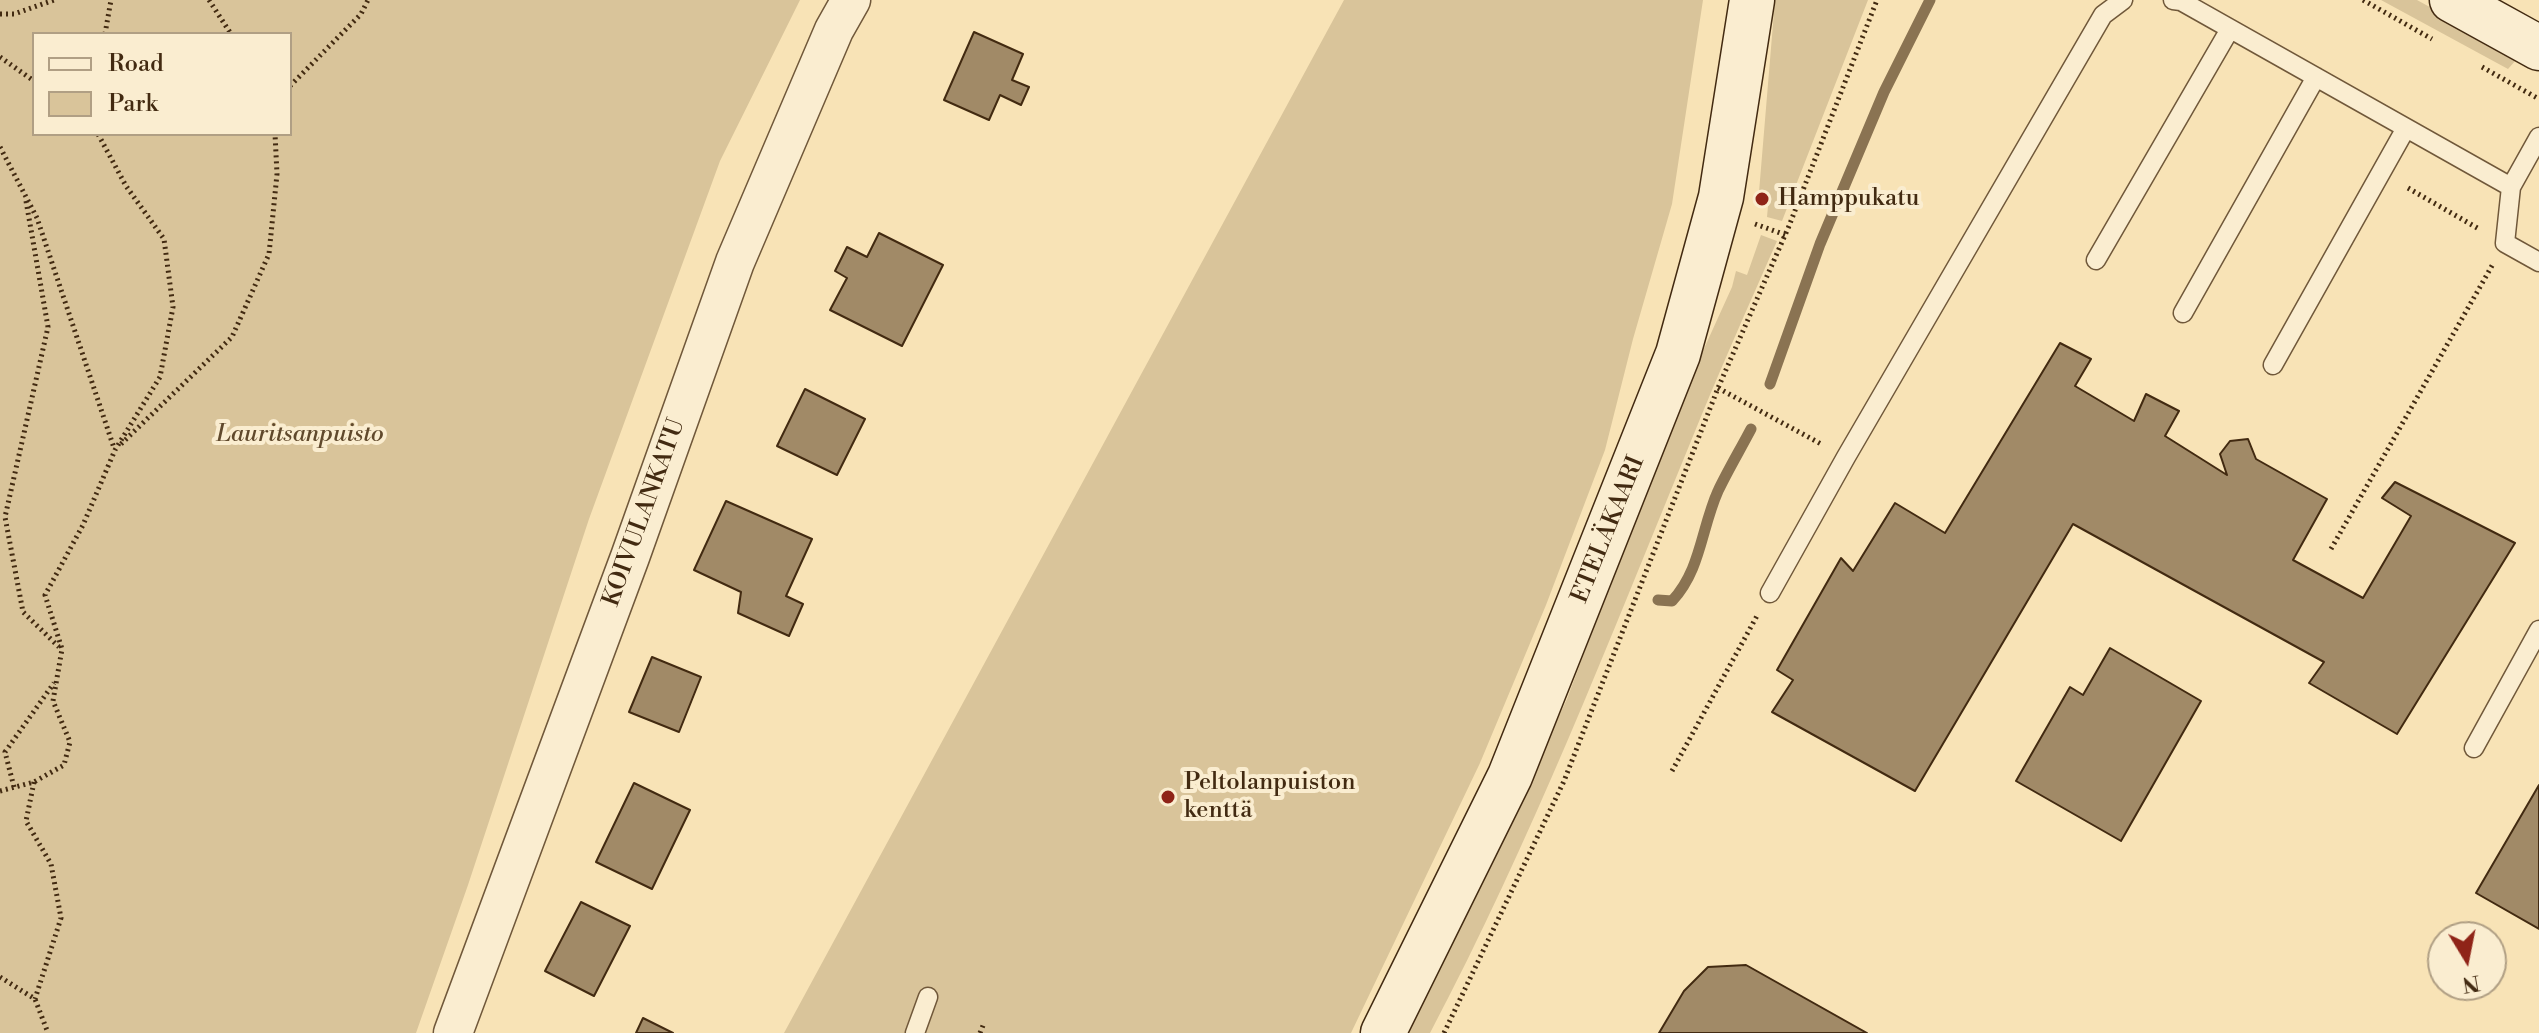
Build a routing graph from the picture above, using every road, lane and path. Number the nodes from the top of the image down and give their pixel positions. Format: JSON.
{"nodes":[{"id":1,"x":54,"y":0,"type":"edge"},
{"id":2,"x":111,"y":0,"type":"edge"},
{"id":3,"x":209,"y":0,"type":"edge"},
{"id":4,"x":368,"y":0,"type":"edge"},
{"id":5,"x":851,"y":0,"type":"edge"},
{"id":6,"x":1752,"y":0,"type":"edge"},
{"id":7,"x":1877,"y":0,"type":"edge"},
{"id":8,"x":2123,"y":0,"type":"edge"},
{"id":9,"x":2173,"y":0,"type":"edge"},
{"id":10,"x":2452,"y":0,"type":"edge"},
{"id":11,"x":0,"y":14,"type":"edge"},
{"id":12,"x":2230,"y":29,"type":"junction"},
{"id":13,"x":105,"y":32,"type":"edge"},
{"id":14,"x":230,"y":32,"type":"edge"},
{"id":15,"x":2539,"y":48,"type":"edge"},
{"id":16,"x":0,"y":57,"type":"edge"},
{"id":17,"x":2316,"y":77,"type":"junction"},
{"id":18,"x":32,"y":80,"type":"edge"},
{"id":19,"x":292,"y":84,"type":"edge"},
{"id":20,"x":2406,"y":128,"type":"junction"},
{"id":21,"x":99,"y":136,"type":"edge"},
{"id":22,"x":275,"y":136,"type":"edge"},
{"id":23,"x":2539,"y":137,"type":"edge"},
{"id":24,"x":0,"y":147,"type":"edge"},
{"id":25,"x":2511,"y":187,"type":"junction"},
{"id":26,"x":2408,"y":188,"type":"dead end"},
{"id":27,"x":26,"y":196,"type":"junction"},
{"id":28,"x":1755,"y":224,"type":"dead end"},
{"id":29,"x":1786,"y":235,"type":"junction"},
{"id":30,"x":2505,"y":243,"type":"junction"},
{"id":31,"x":2096,"y":260,"type":"dead end"},
{"id":32,"x":2539,"y":262,"type":"edge"},
{"id":33,"x":2183,"y":313,"type":"dead end"},
{"id":34,"x":2273,"y":365,"type":"dead end"},
{"id":35,"x":1718,"y":388,"type":"junction"},
{"id":36,"x":115,"y":450,"type":"junction"},
{"id":37,"x":1846,"y":457,"type":"junction"},
{"id":38,"x":2331,"y":549,"type":"dead end"},
{"id":39,"x":1770,"y":593,"type":"joint"},
{"id":40,"x":2539,"y":630,"type":"edge"},
{"id":41,"x":62,"y":649,"type":"junction"},
{"id":42,"x":57,"y":679,"type":"junction"},
{"id":43,"x":2474,"y":748,"type":"dead end"},
{"id":44,"x":1672,"y":771,"type":"dead end"},
{"id":45,"x":34,"y":782,"type":"junction"},
{"id":46,"x":14,"y":787,"type":"junction"},
{"id":47,"x":0,"y":791,"type":"edge"},
{"id":48,"x":0,"y":977,"type":"edge"},
{"id":49,"x":928,"y":997,"type":"dead end"},
{"id":50,"x":35,"y":999,"type":"junction"},
{"id":51,"x":48,"y":1033,"type":"edge"},
{"id":52,"x":453,"y":1033,"type":"edge"},
{"id":53,"x":915,"y":1033,"type":"edge"},
{"id":54,"x":1383,"y":1033,"type":"edge"},
{"id":55,"x":1444,"y":1033,"type":"edge"}],
"edges":[{"from":1,"to":11,"type":"path"},
{"from":2,"to":13,"type":"path"},
{"from":3,"to":14,"type":"path"},
{"from":4,"to":19,"type":"path"},
{"from":5,"to":52,"type":"street","name":"KOIVULANKATU"},
{"from":6,"to":54,"type":"main road","name":"ETELÄKAARI"},
{"from":7,"to":29,"type":"path"},
{"from":8,"to":37,"type":"lane"},
{"from":9,"to":12,"type":"lane"},
{"from":10,"to":15,"type":"main road"},
{"from":12,"to":17,"type":"lane"},
{"from":12,"to":31,"type":"lane"},
{"from":16,"to":18,"type":"path"},
{"from":17,"to":20,"type":"lane"},
{"from":17,"to":33,"type":"lane"},
{"from":20,"to":25,"type":"lane"},
{"from":20,"to":34,"type":"lane"},
{"from":21,"to":36,"type":"path"},
{"from":22,"to":36,"type":"path"},
{"from":23,"to":25,"type":"lane"},
{"from":24,"to":27,"type":"path"},
{"from":25,"to":30,"type":"lane"},
{"from":26,"to":30,"type":"path"},
{"from":27,"to":36,"type":"path"},
{"from":27,"to":41,"type":"path"},
{"from":28,"to":29,"type":"path"},
{"from":29,"to":35,"type":"path"},
{"from":30,"to":32,"type":"lane"},
{"from":30,"to":38,"type":"path"},
{"from":35,"to":37,"type":"path"},
{"from":35,"to":55,"type":"path"},
{"from":36,"to":41,"type":"path"},
{"from":37,"to":39,"type":"lane"},
{"from":39,"to":44,"type":"path"},
{"from":40,"to":43,"type":"lane"},
{"from":41,"to":42,"type":"path"},
{"from":42,"to":45,"type":"path"},
{"from":42,"to":46,"type":"path"},
{"from":45,"to":46,"type":"path"},
{"from":45,"to":50,"type":"path"},
{"from":46,"to":47,"type":"path"},
{"from":48,"to":50,"type":"path"},
{"from":49,"to":53,"type":"lane"},
{"from":50,"to":51,"type":"path"}]}
